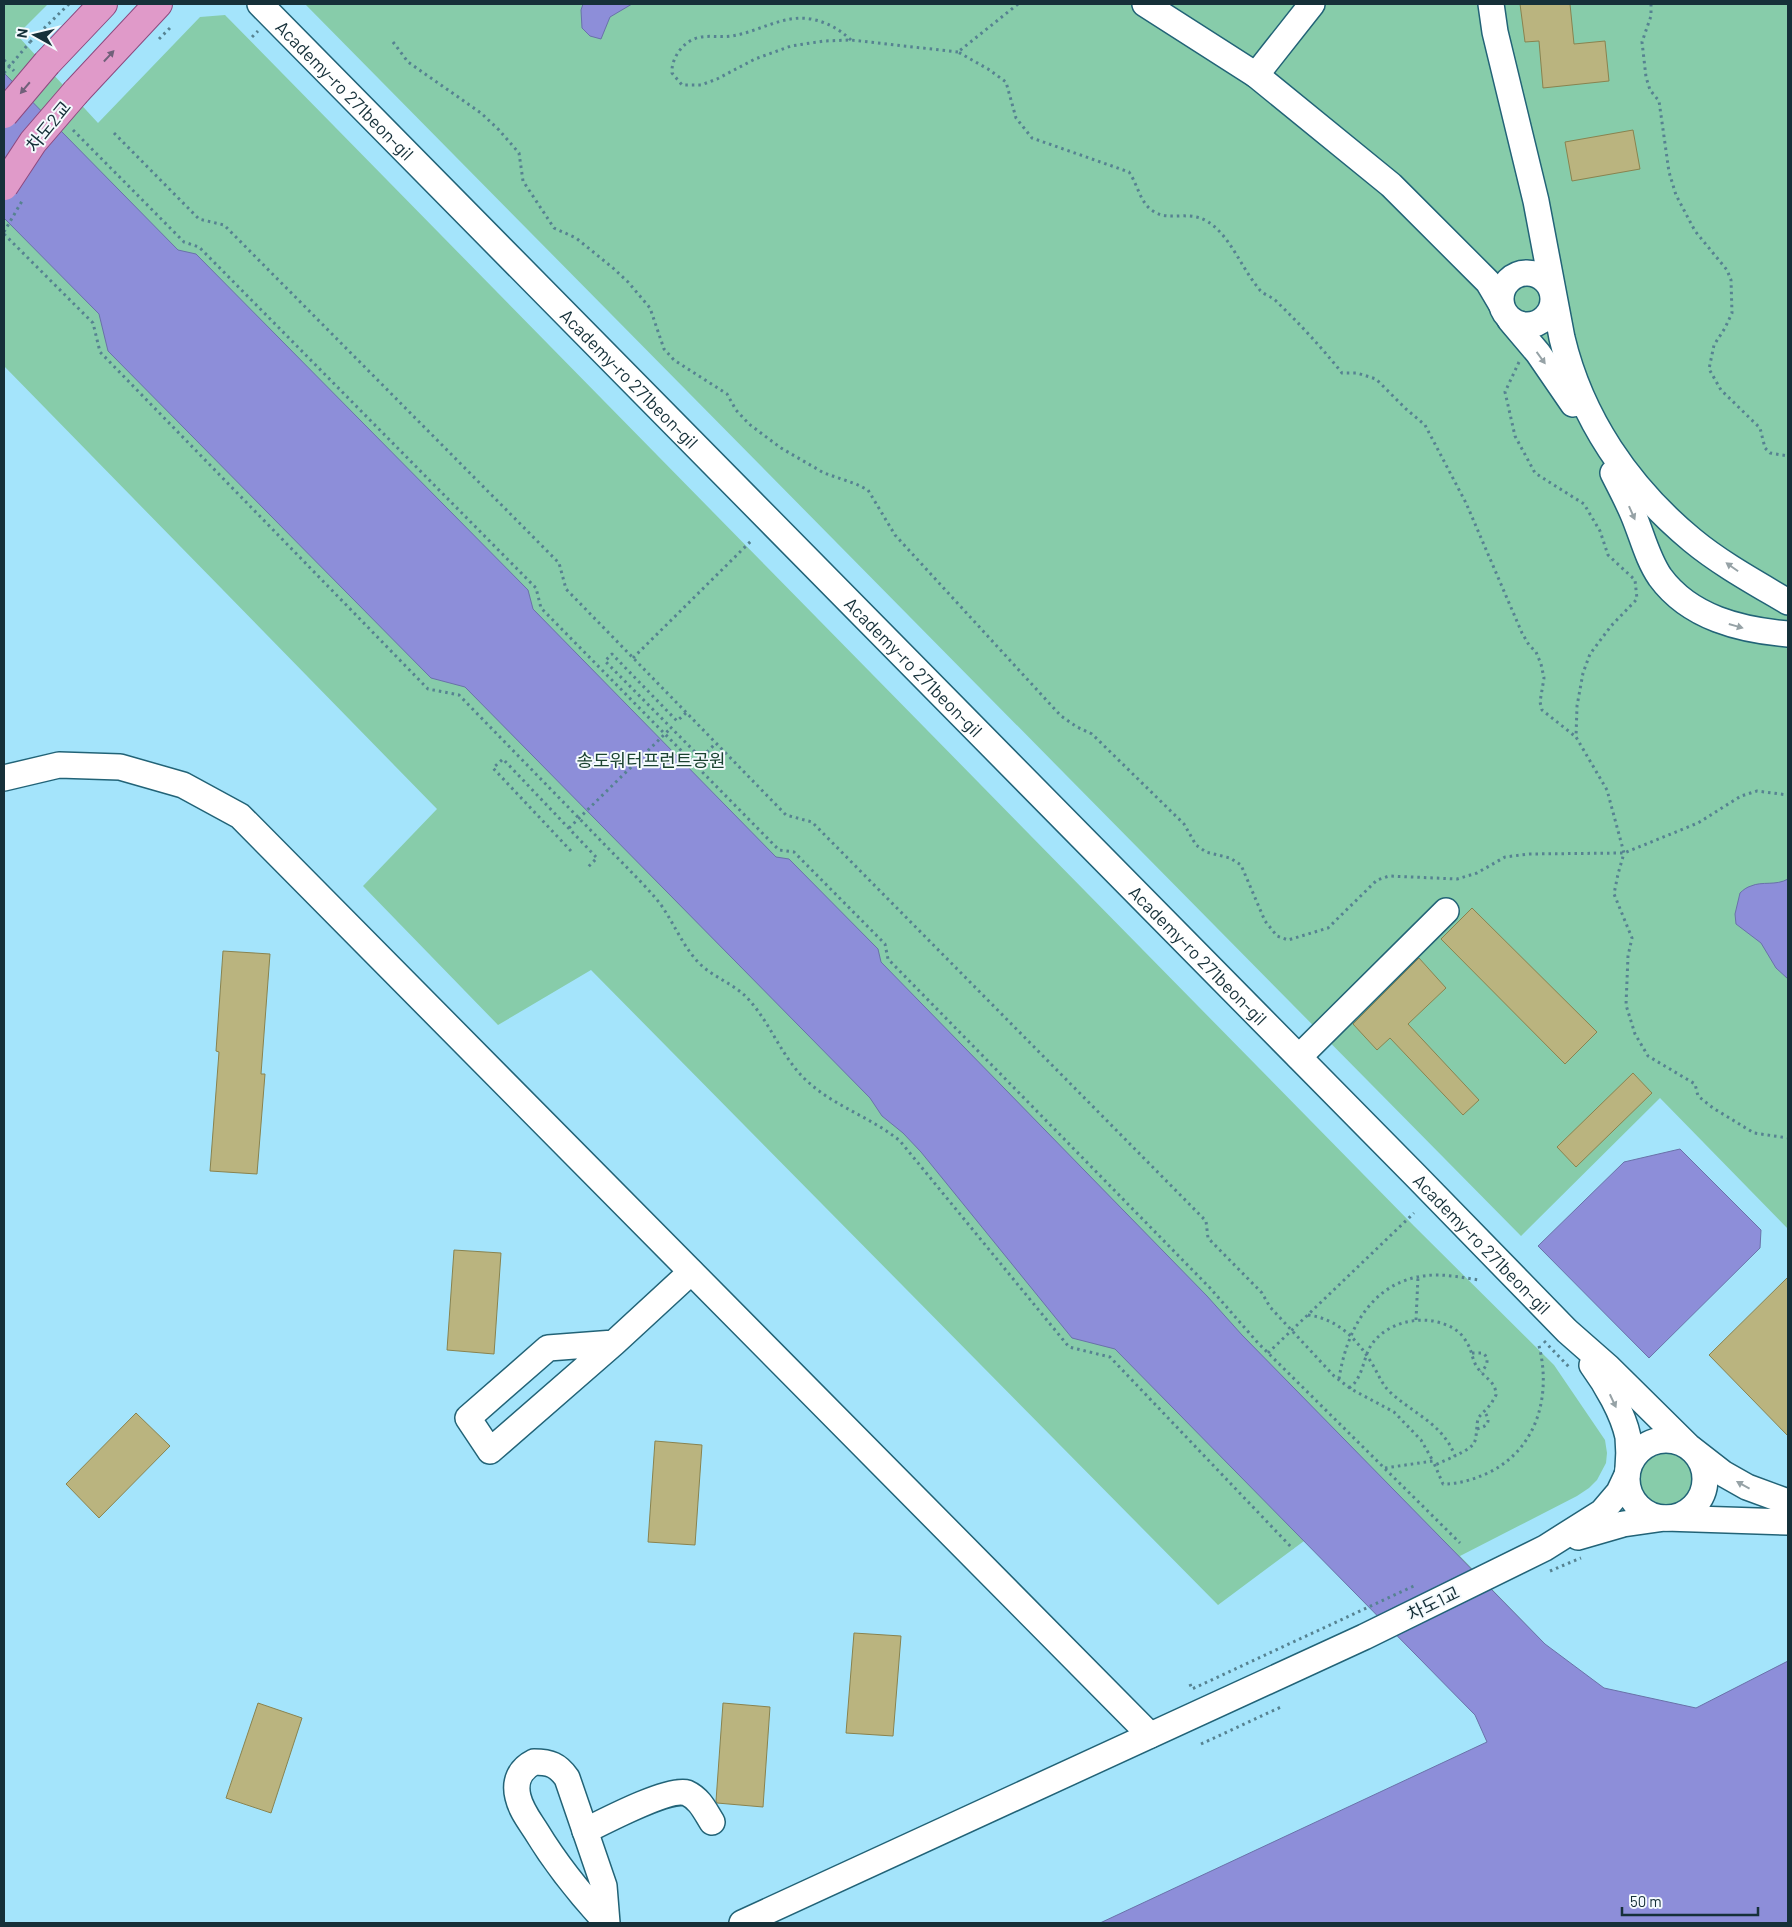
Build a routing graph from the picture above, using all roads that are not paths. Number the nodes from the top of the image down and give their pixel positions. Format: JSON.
{"nodes":[{"id":1,"x":103,"y":4,"type":"edge"},
{"id":2,"x":158,"y":4,"type":"edge"},
{"id":3,"x":260,"y":4,"type":"edge"},
{"id":4,"x":1312,"y":4,"type":"edge"},
{"id":5,"x":1491,"y":4,"type":"edge"},
{"id":6,"x":1153,"y":6,"type":"edge"},
{"id":7,"x":1256,"y":75,"type":"junction"},
{"id":8,"x":4,"y":114,"type":"edge"},
{"id":9,"x":14,"y":192,"type":"edge"},
{"id":10,"x":1544,"y":250,"type":"junction"},
{"id":11,"x":1509,"y":279,"type":"junction"},
{"id":12,"x":1553,"y":296,"type":"junction"},
{"id":13,"x":1506,"y":312,"type":"junction"},
{"id":14,"x":1788,"y":602,"type":"edge"},
{"id":15,"x":1788,"y":634,"type":"edge"},
{"id":16,"x":4,"y":778,"type":"edge"},
{"id":17,"x":1446,"y":912,"type":"dead end"},
{"id":18,"x":1299,"y":1057,"type":"junction"},
{"id":19,"x":692,"y":1272,"type":"junction"},
{"id":20,"x":1567,"y":1331,"type":"junction"},
{"id":21,"x":614,"y":1343,"type":"junction"},
{"id":22,"x":1688,"y":1446,"type":"junction"},
{"id":23,"x":1627,"y":1472,"type":"junction"},
{"id":24,"x":1788,"y":1502,"type":"edge"},
{"id":25,"x":1665,"y":1518,"type":"junction"},
{"id":26,"x":1788,"y":1522,"type":"edge"},
{"id":27,"x":1545,"y":1548,"type":"junction"},
{"id":28,"x":1150,"y":1736,"type":"junction"},
{"id":29,"x":712,"y":1822,"type":"dead end"},
{"id":30,"x":584,"y":1831,"type":"junction"},
{"id":31,"x":580,"y":1865,"type":"dead end"},
{"id":32,"x":607,"y":1923,"type":"edge"},
{"id":33,"x":742,"y":1923,"type":"edge"}],
"edges":[{"from":1,"to":8,"type":"main road","one_way":true,"bridge":true},
{"from":9,"to":2,"type":"main road","name":"차도2교","one_way":true,"bridge":true},
{"from":3,"to":18,"type":"street","name":"Academy-ro 271beon-gil"},
{"from":4,"to":7,"type":"street"},
{"from":5,"to":10,"type":"street"},
{"from":6,"to":7,"type":"street"},
{"from":7,"to":11,"type":"street"},
{"from":10,"to":11,"type":"street"},
{"from":10,"to":12,"type":"street"},
{"from":11,"to":12,"type":"street"},
{"from":11,"to":13,"type":"street"},
{"from":12,"to":13,"type":"street"},
{"from":14,"to":12,"type":"street","one_way":true},
{"from":13,"to":15,"type":"street","one_way":true},
{"from":16,"to":19,"type":"street"},
{"from":17,"to":18,"type":"street"},
{"from":18,"to":20,"type":"street","name":"Academy-ro 271beon-gil"},
{"from":19,"to":21,"type":"street"},
{"from":19,"to":28,"type":"street"},
{"from":20,"to":22,"type":"street"},
{"from":20,"to":23,"type":"street","one_way":true},
{"from":21,"to":21,"type":"street"},
{"from":22,"to":23,"type":"street"},
{"from":24,"to":22,"type":"street","one_way":true},
{"from":22,"to":25,"type":"street"},
{"from":23,"to":25,"type":"street"},
{"from":23,"to":27,"type":"street"},
{"from":25,"to":26,"type":"street"},
{"from":25,"to":27,"type":"street"},
{"from":27,"to":28,"type":"street","name":"차도1교"},
{"from":28,"to":33,"type":"street","name":"차도1교"},
{"from":29,"to":30,"type":"street"},
{"from":30,"to":32,"type":"street"},
{"from":30,"to":32,"type":"street"},
{"from":31,"to":32,"type":"street"}]}
